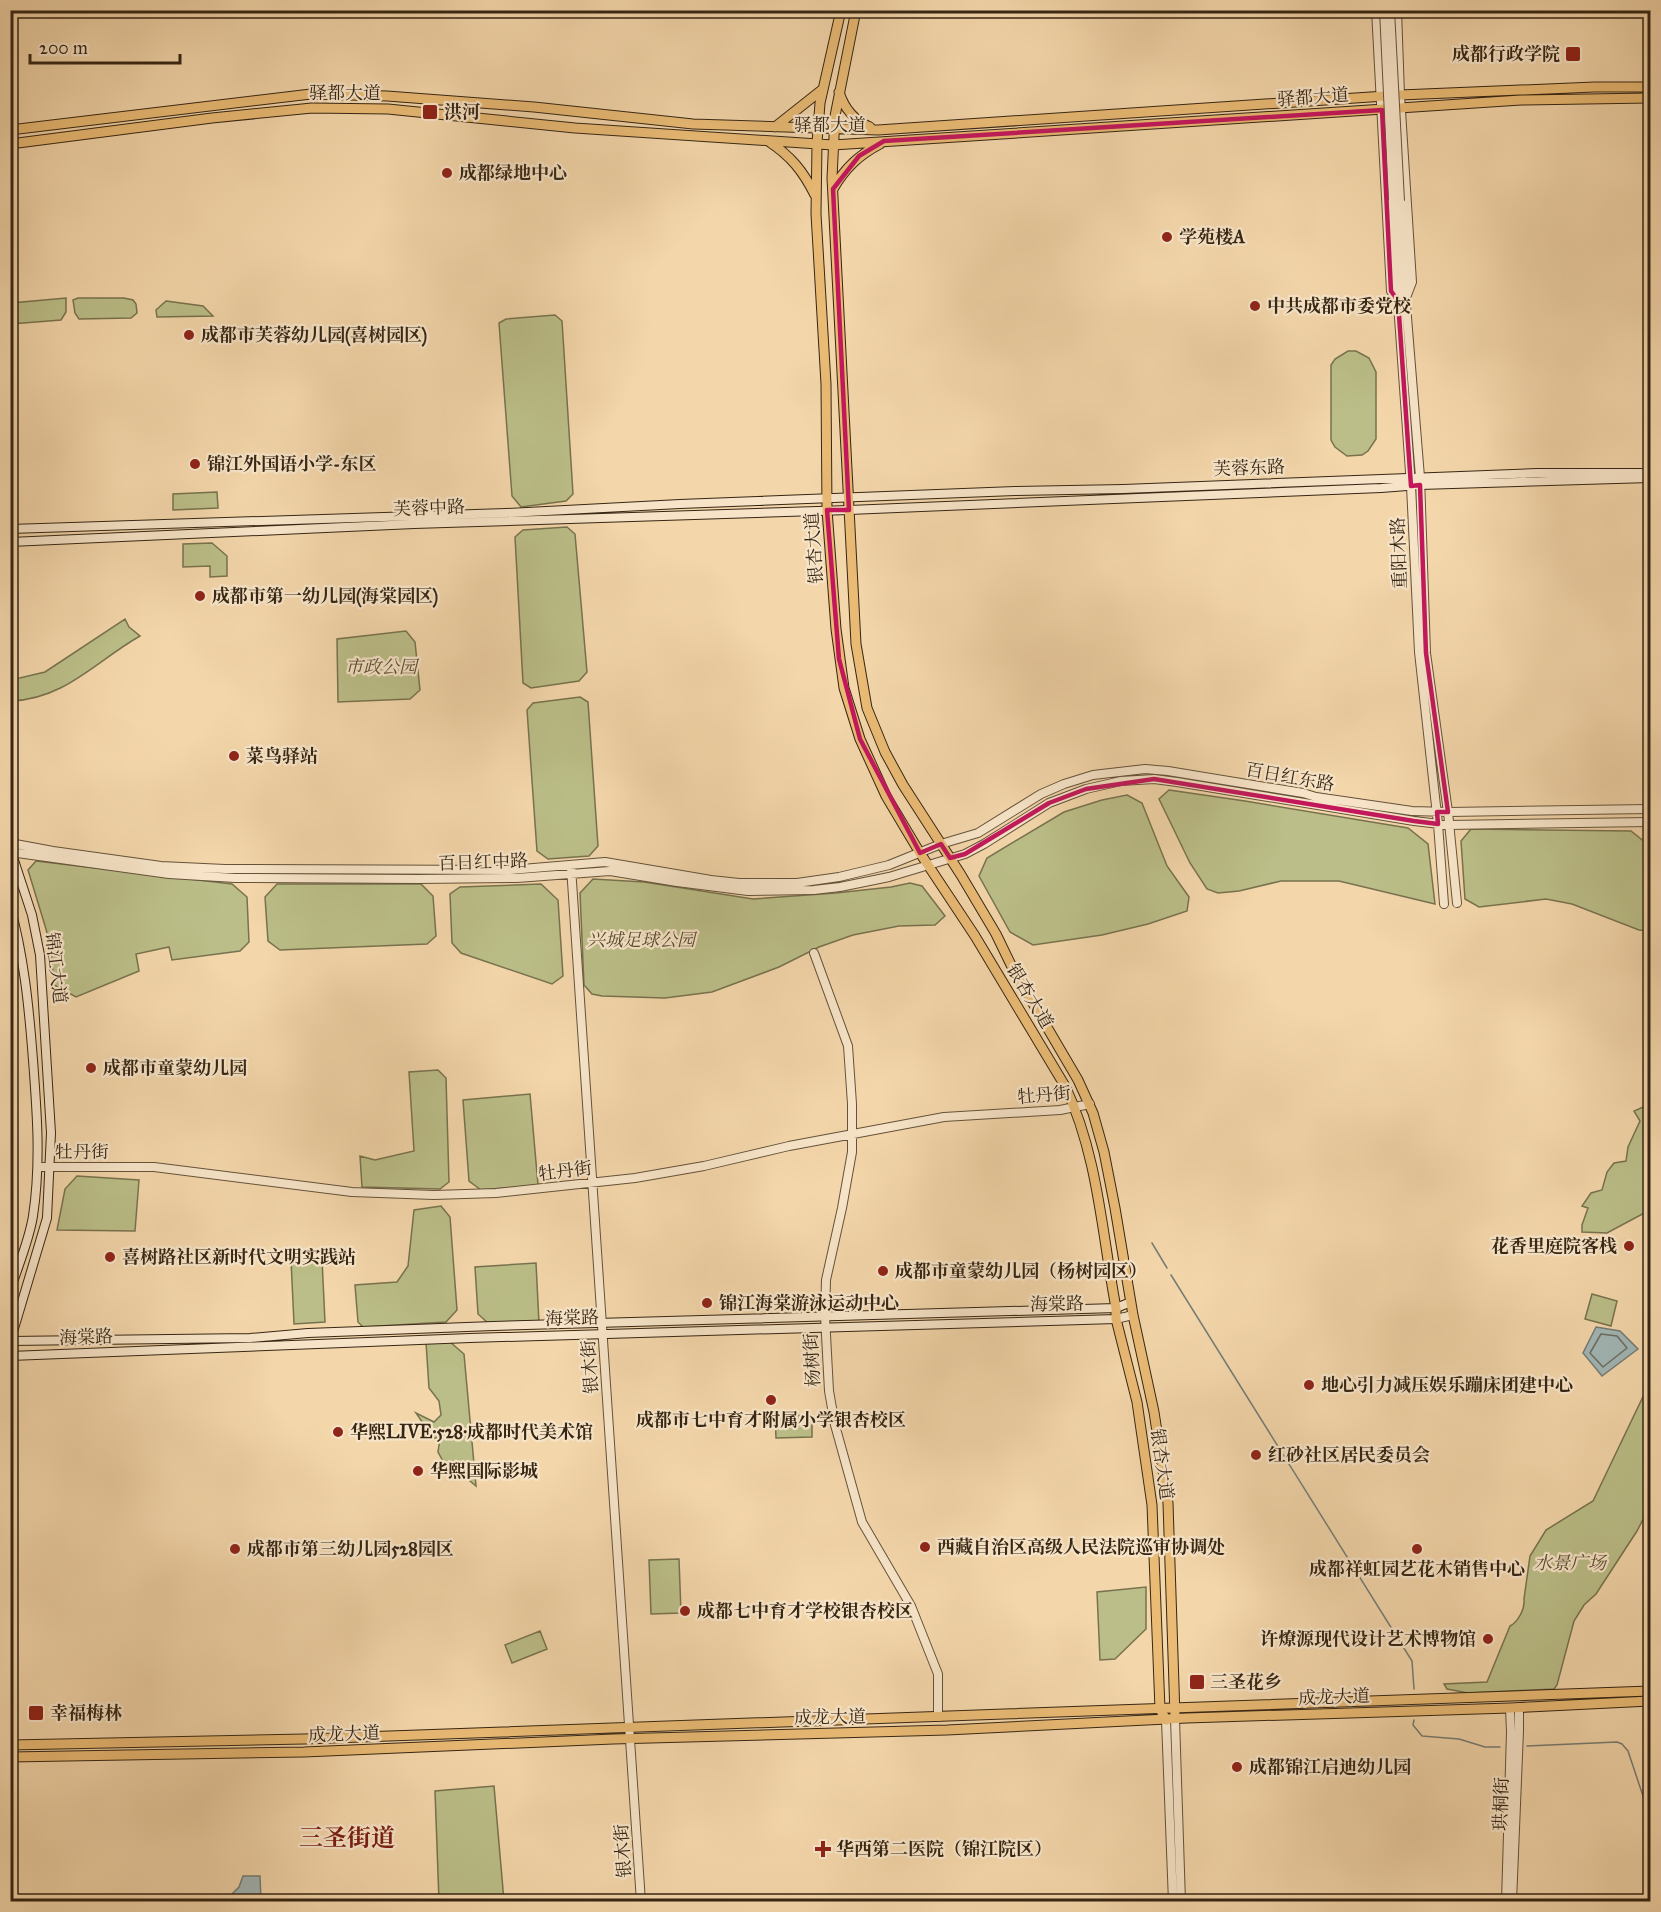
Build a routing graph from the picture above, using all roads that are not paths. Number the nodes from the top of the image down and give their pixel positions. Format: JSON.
{"nodes":[{"id":1,"x":841,"y":10,"type":"edge"},
{"id":2,"x":856,"y":10,"type":"edge"},
{"id":3,"x":1376,"y":10,"type":"edge"},
{"id":4,"x":1384,"y":10,"type":"edge"},
{"id":5,"x":1389,"y":10,"type":"edge"},
{"id":6,"x":1397,"y":10,"type":"edge"},
{"id":7,"x":1650,"y":87,"type":"edge"},
{"id":8,"x":824,"y":89,"type":"junction"},
{"id":9,"x":839,"y":92,"type":"junction"},
{"id":10,"x":1400,"y":95,"type":"junction"},
{"id":11,"x":1380,"y":96,"type":"junction"},
{"id":12,"x":1650,"y":98,"type":"edge"},
{"id":13,"x":1401,"y":108,"type":"junction"},
{"id":14,"x":1382,"y":110,"type":"junction"},
{"id":15,"x":776,"y":127,"type":"junction"},
{"id":16,"x":818,"y":128,"type":"junction"},
{"id":17,"x":834,"y":129,"type":"junction"},
{"id":18,"x":10,"y":130,"type":"edge"},
{"id":19,"x":878,"y":130,"type":"junction"},
{"id":20,"x":766,"y":140,"type":"junction"},
{"id":21,"x":884,"y":141,"type":"junction"},
{"id":22,"x":817,"y":143,"type":"junction"},
{"id":23,"x":10,"y":144,"type":"edge"},
{"id":24,"x":833,"y":145,"type":"junction"},
{"id":25,"x":833,"y":189,"type":"junction"},
{"id":26,"x":816,"y":196,"type":"junction"},
{"id":27,"x":1396,"y":200,"type":"junction"},
{"id":28,"x":1401,"y":300,"type":"junction"},
{"id":29,"x":1650,"y":472,"type":"edge"},
{"id":30,"x":1650,"y":478,"type":"edge"},
{"id":31,"x":1415,"y":482,"type":"junction"},
{"id":32,"x":848,"y":497,"type":"junction"},
{"id":33,"x":826,"y":498,"type":"junction"},
{"id":34,"x":827,"y":510,"type":"junction"},
{"id":35,"x":849,"y":510,"type":"junction"},
{"id":36,"x":10,"y":529,"type":"edge"},
{"id":37,"x":10,"y":542,"type":"edge"},
{"id":38,"x":1650,"y":809,"type":"edge"},
{"id":39,"x":1437,"y":812,"type":"junction"},
{"id":40,"x":1448,"y":812,"type":"junction"},
{"id":41,"x":1650,"y":822,"type":"edge"},
{"id":42,"x":1438,"y":824,"type":"junction"},
{"id":43,"x":1448,"y":825,"type":"junction"},
{"id":44,"x":941,"y":844,"type":"junction"},
{"id":45,"x":11,"y":849,"type":"edge"},
{"id":46,"x":920,"y":854,"type":"junction"},
{"id":47,"x":950,"y":858,"type":"junction"},
{"id":48,"x":928,"y":866,"type":"junction"},
{"id":49,"x":571,"y":869,"type":"junction"},
{"id":50,"x":1457,"y":903,"type":"dead end"},
{"id":51,"x":1444,"y":904,"type":"dead end"},
{"id":52,"x":10,"y":906,"type":"edge"},
{"id":53,"x":814,"y":953,"type":"dead end"},
{"id":54,"x":1090,"y":1104,"type":"junction"},
{"id":55,"x":1074,"y":1108,"type":"junction"},
{"id":56,"x":852,"y":1134,"type":"junction"},
{"id":57,"x":38,"y":1167,"type":"junction"},
{"id":58,"x":50,"y":1167,"type":"junction"},
{"id":59,"x":592,"y":1183,"type":"junction"},
{"id":60,"x":10,"y":1291,"type":"edge"},
{"id":61,"x":1131,"y":1302,"type":"junction"},
{"id":62,"x":1116,"y":1308,"type":"junction"},
{"id":63,"x":1134,"y":1315,"type":"junction"},
{"id":64,"x":825,"y":1316,"type":"junction"},
{"id":65,"x":1116,"y":1319,"type":"junction"},
{"id":66,"x":602,"y":1323,"type":"junction"},
{"id":67,"x":825,"y":1327,"type":"junction"},
{"id":68,"x":603,"y":1334,"type":"junction"},
{"id":69,"x":11,"y":1341,"type":"edge"},
{"id":70,"x":10,"y":1356,"type":"edge"},
{"id":71,"x":1650,"y":1691,"type":"edge"},
{"id":72,"x":1650,"y":1701,"type":"edge"},
{"id":73,"x":1174,"y":1707,"type":"junction"},
{"id":74,"x":1514,"y":1708,"type":"junction"},
{"id":75,"x":1160,"y":1709,"type":"junction"},
{"id":76,"x":938,"y":1717,"type":"junction"},
{"id":77,"x":1170,"y":1719,"type":"junction"},
{"id":78,"x":629,"y":1726,"type":"junction"},
{"id":79,"x":630,"y":1738,"type":"junction"},
{"id":80,"x":10,"y":1745,"type":"edge"},
{"id":81,"x":10,"y":1756,"type":"edge"},
{"id":82,"x":641,"y":1902,"type":"edge"},
{"id":83,"x":1173,"y":1902,"type":"edge"},
{"id":84,"x":1181,"y":1902,"type":"edge"},
{"id":85,"x":1506,"y":1902,"type":"edge"},
{"id":86,"x":1512,"y":1902,"type":"edge"}],
"edges":[{"from":1,"to":8,"type":"main road","name":"银杏大道"},
{"from":2,"to":9,"type":"main road","name":"银杏大道"},
{"from":3,"to":11,"type":"street"},
{"from":4,"to":27,"type":"street","bridge":true},
{"from":5,"to":27,"type":"street","bridge":true},
{"from":6,"to":10,"type":"street"},
{"from":7,"to":10,"type":"main road","name":"驿都大道"},
{"from":8,"to":15,"type":"main road"},
{"from":8,"to":16,"type":"main road","name":"银杏大道"},
{"from":9,"to":17,"type":"main road","name":"银杏大道"},
{"from":9,"to":19,"type":"main road"},
{"from":10,"to":11,"type":"main road","name":"驿都大道"},
{"from":10,"to":13,"type":"street"},
{"from":11,"to":14,"type":"street"},
{"from":11,"to":19,"type":"main road","name":"驿都大道"},
{"from":12,"to":13,"type":"main road","name":"驿都大道"},
{"from":13,"to":14,"type":"main road","name":"驿都大道"},
{"from":13,"to":28,"type":"street"},
{"from":14,"to":21,"type":"main road","name":"驿都大道"},
{"from":14,"to":28,"type":"street"},
{"from":15,"to":16,"type":"main road","name":"驿都大道"},
{"from":15,"to":18,"type":"main road","name":"驿都大道"},
{"from":16,"to":17,"type":"main road","name":"驿都大道"},
{"from":16,"to":22,"type":"main road","name":"银杏大道"},
{"from":17,"to":19,"type":"main road","name":"驿都大道"},
{"from":17,"to":24,"type":"main road","name":"银杏大道"},
{"from":20,"to":22,"type":"main road","name":"驿都大道"},
{"from":20,"to":23,"type":"main road","name":"驿都大道"},
{"from":20,"to":26,"type":"main road"},
{"from":21,"to":24,"type":"main road","name":"驿都大道"},
{"from":21,"to":25,"type":"main road"},
{"from":22,"to":24,"type":"main road","name":"驿都大道"},
{"from":22,"to":26,"type":"main road","name":"银杏大道"},
{"from":24,"to":25,"type":"main road","name":"银杏大道"},
{"from":25,"to":32,"type":"main road","name":"银杏大道"},
{"from":26,"to":33,"type":"main road","name":"银杏大道"},
{"from":27,"to":28,"type":"street","name":"重阳木路"},
{"from":28,"to":31,"type":"street","name":"重阳木路"},
{"from":29,"to":31,"type":"main road","name":"芙蓉东路"},
{"from":30,"to":31,"type":"main road","name":"芙蓉东路"},
{"from":31,"to":32,"type":"main road","name":"芙蓉东路"},
{"from":31,"to":35,"type":"main road","name":"芙蓉东路"},
{"from":31,"to":39,"type":"street","name":"重阳木路"},
{"from":31,"to":40,"type":"street","name":"重阳木路"},
{"from":32,"to":33,"type":"main road","name":"芙蓉中路"},
{"from":32,"to":35,"type":"main road","name":"银杏大道"},
{"from":33,"to":34,"type":"main road","name":"银杏大道"},
{"from":33,"to":36,"type":"main road","name":"芙蓉中路"},
{"from":34,"to":35,"type":"main road","name":"芙蓉中路"},
{"from":34,"to":37,"type":"main road","name":"芙蓉中路"},
{"from":34,"to":46,"type":"main road","name":"银杏大道"},
{"from":35,"to":44,"type":"main road","name":"银杏大道"},
{"from":38,"to":40,"type":"street","name":"百日红东路"},
{"from":39,"to":40,"type":"street","name":"百日红东路"},
{"from":39,"to":42,"type":"street","name":"重阳木路"},
{"from":39,"to":44,"type":"street","name":"百日红东路"},
{"from":40,"to":43,"type":"street","name":"重阳木路"},
{"from":41,"to":43,"type":"street","name":"百日红东路"},
{"from":42,"to":43,"type":"street","name":"百日红东路"},
{"from":42,"to":47,"type":"street","name":"百日红东路"},
{"from":42,"to":51,"type":"street","name":"重阳木路"},
{"from":43,"to":50,"type":"street","name":"重阳木路"},
{"from":44,"to":46,"type":"street","name":"百日红中路"},
{"from":44,"to":47,"type":"main road","name":"银杏大道"},
{"from":45,"to":49,"type":"street","name":"百日红中路"},
{"from":45,"to":58,"type":"main road","name":"锦江大道"},
{"from":46,"to":48,"type":"main road","name":"银杏大道"},
{"from":46,"to":49,"type":"street","name":"百日红中路"},
{"from":47,"to":48,"type":"street","name":"百日红中路"},
{"from":47,"to":54,"type":"main road","name":"银杏大道"},
{"from":48,"to":49,"type":"street","name":"百日红中路"},
{"from":48,"to":55,"type":"main road","name":"银杏大道"},
{"from":49,"to":59,"type":"street","name":"银木街"},
{"from":52,"to":57,"type":"main road","name":"锦江大道"},
{"from":53,"to":56,"type":"street","name":"杨树街"},
{"from":54,"to":55,"type":"street","name":"牡丹街"},
{"from":54,"to":61,"type":"main road","name":"银杏大道"},
{"from":55,"to":56,"type":"street","name":"牡丹街"},
{"from":55,"to":62,"type":"main road","name":"银杏大道"},
{"from":56,"to":59,"type":"street","name":"牡丹街"},
{"from":56,"to":64,"type":"street","name":"杨树街"},
{"from":57,"to":58,"type":"street","name":"牡丹街"},
{"from":57,"to":60,"type":"main road","name":"锦江大道"},
{"from":58,"to":59,"type":"street","name":"牡丹街"},
{"from":58,"to":69,"type":"main road","name":"锦江大道"},
{"from":59,"to":66,"type":"street","name":"银木街"},
{"from":61,"to":62,"type":"main road","name":"海棠路"},
{"from":61,"to":63,"type":"main road","name":"银杏大道"},
{"from":62,"to":64,"type":"main road","name":"海棠路"},
{"from":62,"to":65,"type":"main road","name":"银杏大道"},
{"from":63,"to":65,"type":"main road","name":"海棠路"},
{"from":63,"to":73,"type":"main road","name":"银杏大道"},
{"from":64,"to":66,"type":"main road","name":"海棠路"},
{"from":64,"to":67,"type":"street","name":"杨树街"},
{"from":65,"to":67,"type":"main road","name":"海棠路"},
{"from":65,"to":75,"type":"main road","name":"银杏大道"},
{"from":66,"to":68,"type":"street","name":"银木街"},
{"from":66,"to":69,"type":"main road","name":"海棠路"},
{"from":67,"to":68,"type":"main road","name":"海棠路"},
{"from":67,"to":76,"type":"street","name":"杨树街"},
{"from":68,"to":70,"type":"main road","name":"海棠路"},
{"from":68,"to":78,"type":"street","name":"银木街"},
{"from":71,"to":73,"type":"main road","name":"成龙大道"},
{"from":72,"to":74,"type":"main road","name":"成龙大道"},
{"from":73,"to":75,"type":"main road","name":"成龙大道"},
{"from":73,"to":77,"type":"main road","name":"银杏大道"},
{"from":74,"to":77,"type":"main road","name":"成龙大道"},
{"from":74,"to":85,"type":"street","name":"珙桐街"},
{"from":74,"to":86,"type":"street","name":"珙桐街"},
{"from":75,"to":76,"type":"main road","name":"成龙大道"},
{"from":75,"to":77,"type":"main road","name":"银杏大道"},
{"from":76,"to":78,"type":"main road","name":"成龙大道"},
{"from":77,"to":79,"type":"main road","name":"成龙大道"},
{"from":77,"to":83,"type":"street","name":"银杏大道"},
{"from":77,"to":84,"type":"street","name":"银杏大道"},
{"from":78,"to":79,"type":"street","name":"银木街"},
{"from":78,"to":80,"type":"main road","name":"成龙大道"},
{"from":79,"to":81,"type":"main road","name":"成龙大道"},
{"from":79,"to":82,"type":"street","name":"银木街"}]}
